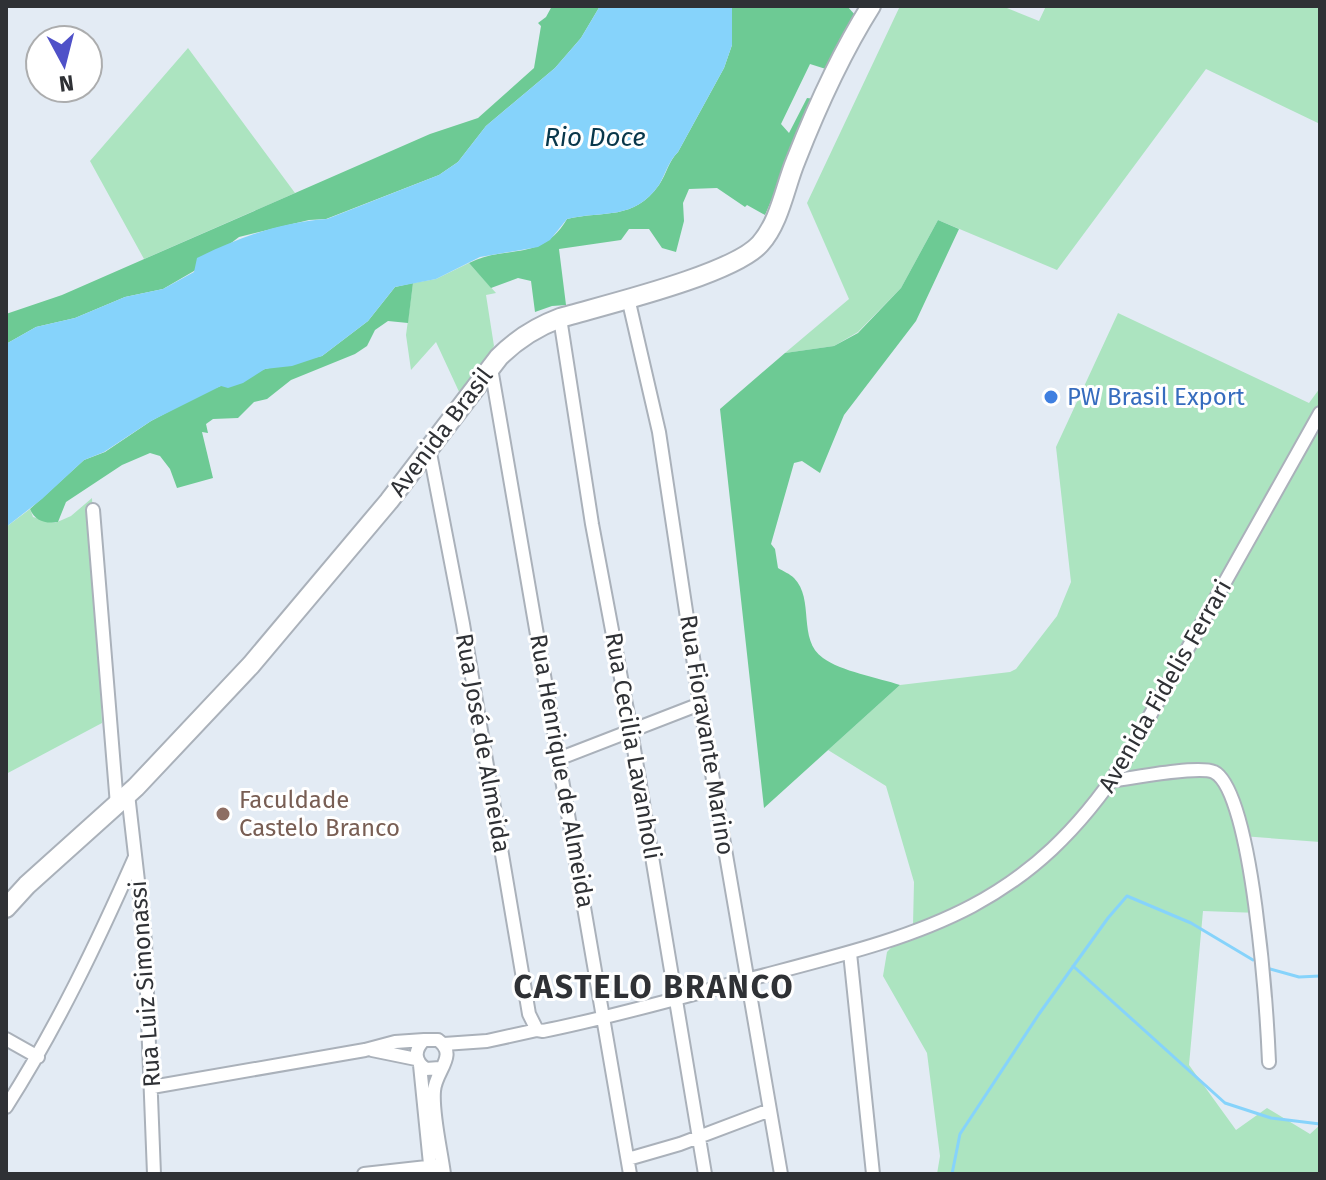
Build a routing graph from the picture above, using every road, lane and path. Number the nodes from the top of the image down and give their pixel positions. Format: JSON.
{"nodes":[{"id":1,"x":871,"y":6,"type":"edge"},
{"id":2,"x":628,"y":298,"type":"junction"},
{"id":3,"x":560,"y":318,"type":"junction"},
{"id":4,"x":491,"y":368,"type":"junction"},
{"id":5,"x":1320,"y":413,"type":"edge"},
{"id":6,"x":429,"y":448,"type":"junction"},
{"id":7,"x":93,"y":510,"type":"dead end"},
{"id":8,"x":700,"y":704,"type":"junction"},
{"id":9,"x":631,"y":731,"type":"junction"},
{"id":10,"x":558,"y":759,"type":"junction"},
{"id":11,"x":1111,"y":781,"type":"junction"},
{"id":12,"x":122,"y":800,"type":"junction"},
{"id":13,"x":136,"y":854,"type":"junction"},
{"id":14,"x":6,"y":908,"type":"edge"},
{"id":15,"x":850,"y":953,"type":"junction"},
{"id":16,"x":747,"y":980,"type":"junction"},
{"id":17,"x":677,"y":999,"type":"junction"},
{"id":18,"x":605,"y":1018,"type":"junction"},
{"id":19,"x":540,"y":1030,"type":"junction"},
{"id":20,"x":6,"y":1039,"type":"edge"},
{"id":21,"x":424,"y":1040,"type":"junction"},
{"id":22,"x":444,"y":1044,"type":"junction"},
{"id":23,"x":365,"y":1050,"type":"junction"},
{"id":24,"x":38,"y":1057,"type":"junction"},
{"id":25,"x":418,"y":1062,"type":"junction"},
{"id":26,"x":1269,"y":1062,"type":"dead end"},
{"id":27,"x":440,"y":1068,"type":"junction"},
{"id":28,"x":152,"y":1087,"type":"junction"},
{"id":29,"x":6,"y":1107,"type":"edge"},
{"id":30,"x":770,"y":1110,"type":"junction"},
{"id":31,"x":700,"y":1136,"type":"junction"},
{"id":32,"x":628,"y":1159,"type":"junction"},
{"id":33,"x":437,"y":1170,"type":"edge"},
{"id":34,"x":154,"y":1174,"type":"edge"},
{"id":35,"x":364,"y":1174,"type":"edge"},
{"id":36,"x":630,"y":1174,"type":"edge"},
{"id":37,"x":705,"y":1174,"type":"edge"},
{"id":38,"x":781,"y":1174,"type":"edge"},
{"id":39,"x":873,"y":1174,"type":"edge"}],
"edges":[{"from":1,"to":2,"type":"main road","name":"Avenida Brasil"},
{"from":2,"to":3,"type":"main road","name":"Avenida Brasil"},
{"from":2,"to":8,"type":"street","name":"Rua Fioravante Marino"},
{"from":3,"to":4,"type":"main road","name":"Avenida Brasil"},
{"from":3,"to":9,"type":"street","name":"Rua Cecilia Lavanholi"},
{"from":4,"to":6,"type":"main road","name":"Avenida Brasil"},
{"from":4,"to":10,"type":"street","name":"Rua Henrique de Almeida"},
{"from":5,"to":11,"type":"street","name":"Avenida Fidelis Ferrari"},
{"from":6,"to":12,"type":"main road","name":"Avenida Brasil"},
{"from":6,"to":19,"type":"street","name":"Rua José de Almeida"},
{"from":7,"to":12,"type":"street","name":"Rua Luiz Simonassi"},
{"from":8,"to":9,"type":"street"},
{"from":8,"to":16,"type":"street","name":"Rua Fioravante Marino"},
{"from":9,"to":10,"type":"street"},
{"from":9,"to":17,"type":"street","name":"Rua Cecilia Lavanholi"},
{"from":10,"to":18,"type":"street","name":"Rua Henrique de Almeida"},
{"from":11,"to":15,"type":"street","name":"Avenida Fidelis Ferrari"},
{"from":11,"to":26,"type":"street"},
{"from":12,"to":13,"type":"street","name":"Rua Luiz Simonassi"},
{"from":12,"to":14,"type":"main road","name":"Avenida Brasil"},
{"from":13,"to":24,"type":"street"},
{"from":13,"to":28,"type":"street","name":"Rua Luiz Simonassi"},
{"from":15,"to":16,"type":"street","name":"Avenida Fidelis Ferrari"},
{"from":15,"to":39,"type":"street"},
{"from":16,"to":17,"type":"street","name":"Avenida Fidelis Ferrari"},
{"from":16,"to":30,"type":"street","name":"Rua Fioravante Marino"},
{"from":17,"to":18,"type":"street","name":"Avenida Fidelis Ferrari"},
{"from":17,"to":31,"type":"street","name":"Rua Cecilia Lavanholi"},
{"from":18,"to":19,"type":"street","name":"Avenida Fidelis Ferrari"},
{"from":18,"to":32,"type":"street","name":"Rua Henrique de Almeida"},
{"from":19,"to":22,"type":"street","name":"Avenida Fidelis Ferrari"},
{"from":20,"to":24,"type":"street"},
{"from":21,"to":22,"type":"street"},
{"from":21,"to":23,"type":"street"},
{"from":21,"to":25,"type":"street"},
{"from":22,"to":27,"type":"street"},
{"from":23,"to":25,"type":"street"},
{"from":23,"to":28,"type":"street"},
{"from":24,"to":29,"type":"street"},
{"from":25,"to":27,"type":"street"},
{"from":25,"to":33,"type":"street"},
{"from":27,"to":33,"type":"street"},
{"from":28,"to":34,"type":"street","name":"Rua Luiz Simonassi"},
{"from":30,"to":31,"type":"street"},
{"from":30,"to":38,"type":"street","name":"Rua Fioravante Marino"},
{"from":31,"to":32,"type":"street"},
{"from":31,"to":37,"type":"street","name":"Rua Cecilia Lavanholi"},
{"from":32,"to":36,"type":"street","name":"Rua Henrique de Almeida"},
{"from":33,"to":35,"type":"street"}]}
